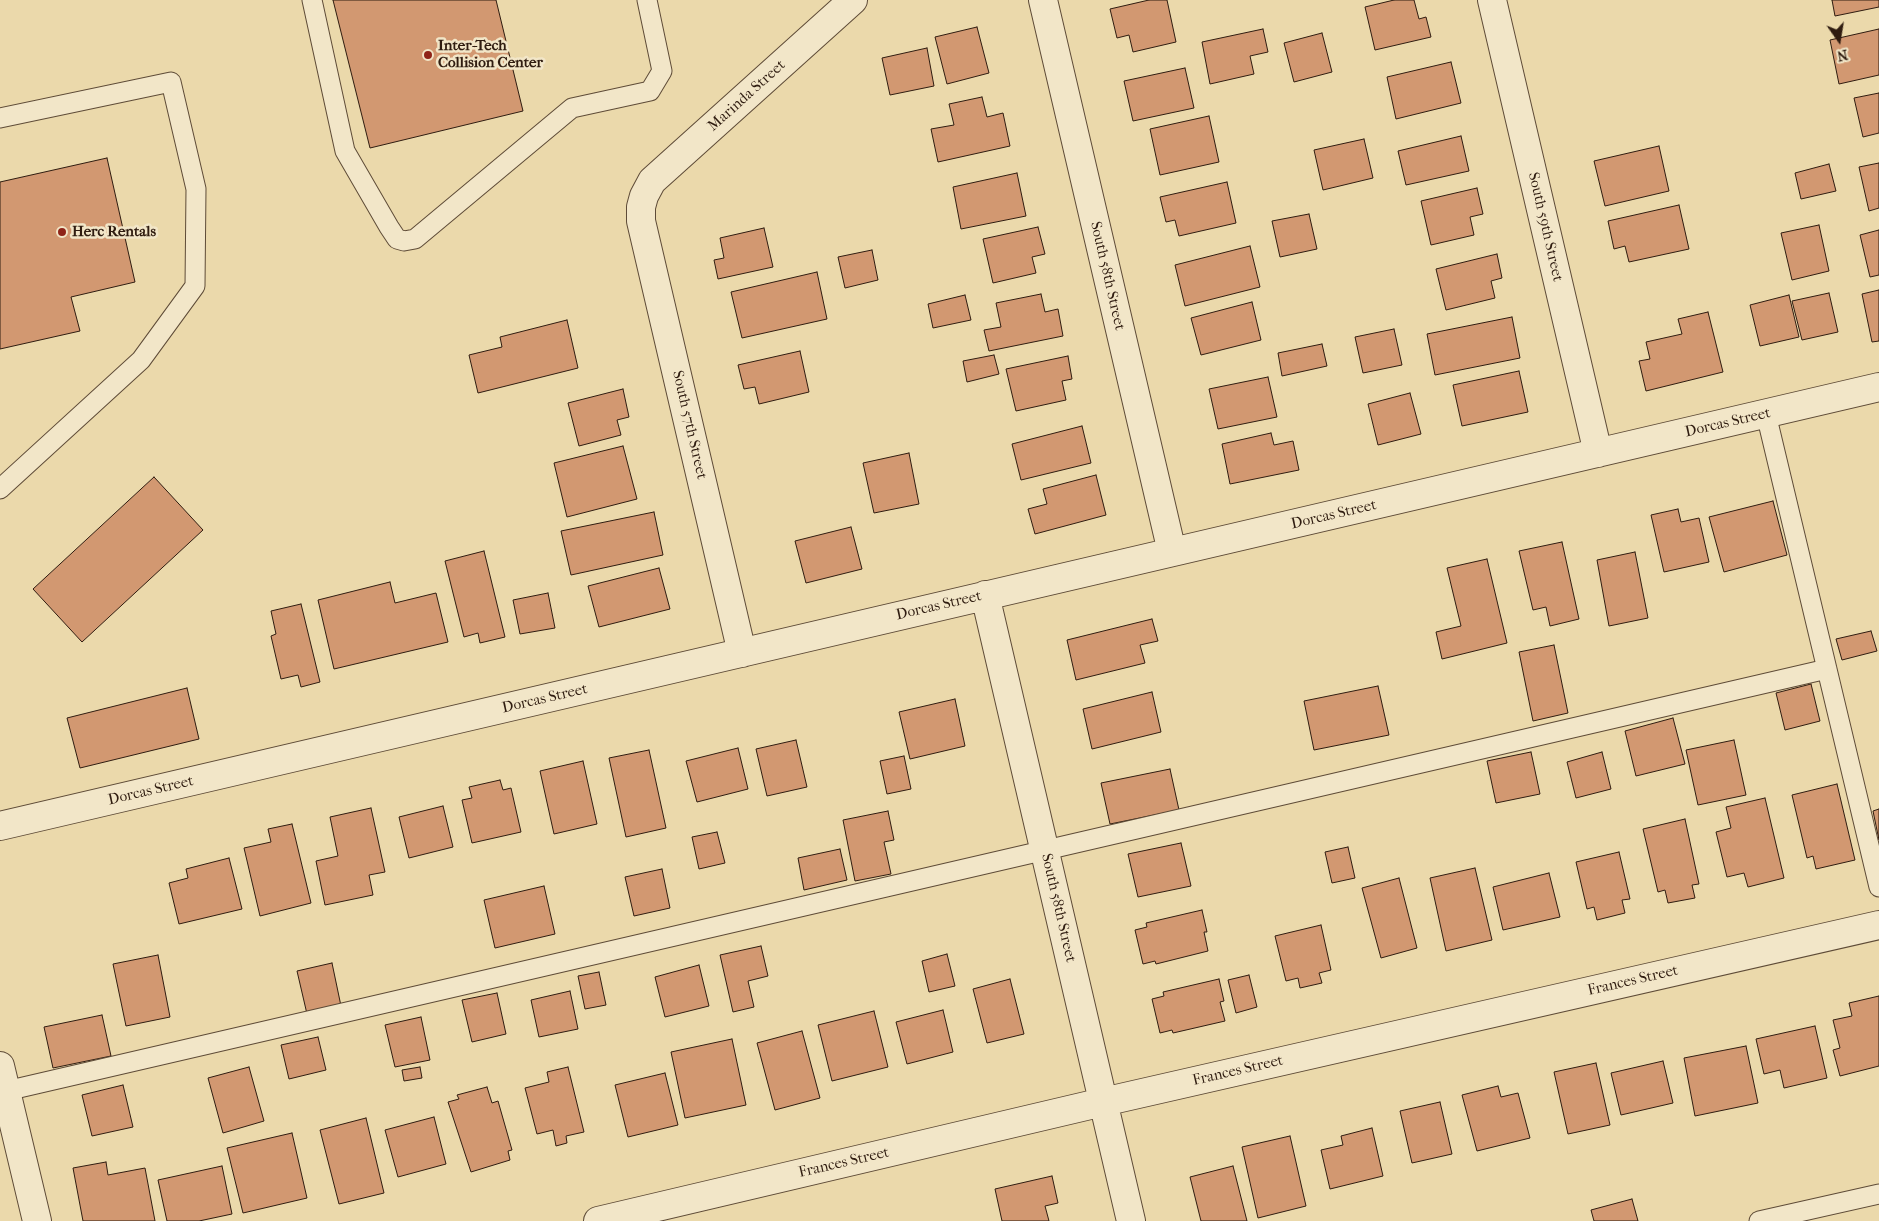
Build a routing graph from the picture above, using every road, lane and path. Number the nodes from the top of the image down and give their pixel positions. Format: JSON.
{"nodes":[{"id":1,"x":312,"y":0,"type":"edge"},
{"id":2,"x":647,"y":0,"type":"edge"},
{"id":3,"x":853,"y":0,"type":"edge"},
{"id":4,"x":1043,"y":0,"type":"edge"},
{"id":5,"x":1492,"y":0,"type":"edge"},
{"id":6,"x":0,"y":118,"type":"edge"},
{"id":7,"x":644,"y":196,"type":"joint"},
{"id":8,"x":1879,"y":388,"type":"edge"},
{"id":9,"x":1766,"y":414,"type":"junction"},
{"id":10,"x":1598,"y":453,"type":"junction"},
{"id":11,"x":0,"y":489,"type":"edge"},
{"id":12,"x":1172,"y":552,"type":"junction"},
{"id":13,"x":985,"y":595,"type":"junction"},
{"id":14,"x":742,"y":653,"type":"junction"},
{"id":15,"x":1827,"y":669,"type":"junction"},
{"id":16,"x":0,"y":826,"type":"edge"},
{"id":17,"x":1045,"y":851,"type":"junction"},
{"id":18,"x":1879,"y":887,"type":"edge"},
{"id":19,"x":1879,"y":925,"type":"edge"},
{"id":20,"x":4,"y":1098,"type":"edge"},
{"id":21,"x":1103,"y":1102,"type":"junction"},
{"id":22,"x":1879,"y":1194,"type":"edge"},
{"id":23,"x":37,"y":1221,"type":"edge"},
{"id":24,"x":598,"y":1221,"type":"edge"},
{"id":25,"x":1131,"y":1221,"type":"edge"},
{"id":26,"x":1759,"y":1221,"type":"edge"}],
"edges":[{"from":1,"to":2,"type":"lane"},
{"from":3,"to":7,"type":"street","name":"Marinda Street"},
{"from":4,"to":12,"type":"street","name":"South 58th Street"},
{"from":5,"to":10,"type":"street","name":"South 59th Street"},
{"from":6,"to":11,"type":"lane"},
{"from":7,"to":14,"type":"street","name":"South 57th Street"},
{"from":8,"to":9,"type":"street","name":"Dorcas Street"},
{"from":9,"to":10,"type":"street","name":"Dorcas Street"},
{"from":9,"to":15,"type":"lane"},
{"from":10,"to":12,"type":"street","name":"Dorcas Street"},
{"from":12,"to":13,"type":"street","name":"Dorcas Street"},
{"from":13,"to":14,"type":"street","name":"Dorcas Street"},
{"from":13,"to":17,"type":"street","name":"South 58th Street"},
{"from":14,"to":16,"type":"street","name":"Dorcas Street"},
{"from":15,"to":17,"type":"lane"},
{"from":15,"to":18,"type":"lane"},
{"from":17,"to":20,"type":"lane"},
{"from":17,"to":21,"type":"street","name":"South 58th Street"},
{"from":19,"to":21,"type":"street","name":"Frances Street"},
{"from":20,"to":23,"type":"street"},
{"from":21,"to":24,"type":"street","name":"Frances Street"},
{"from":21,"to":25,"type":"street","name":"South 58th Street"},
{"from":22,"to":26,"type":"lane"}]}
